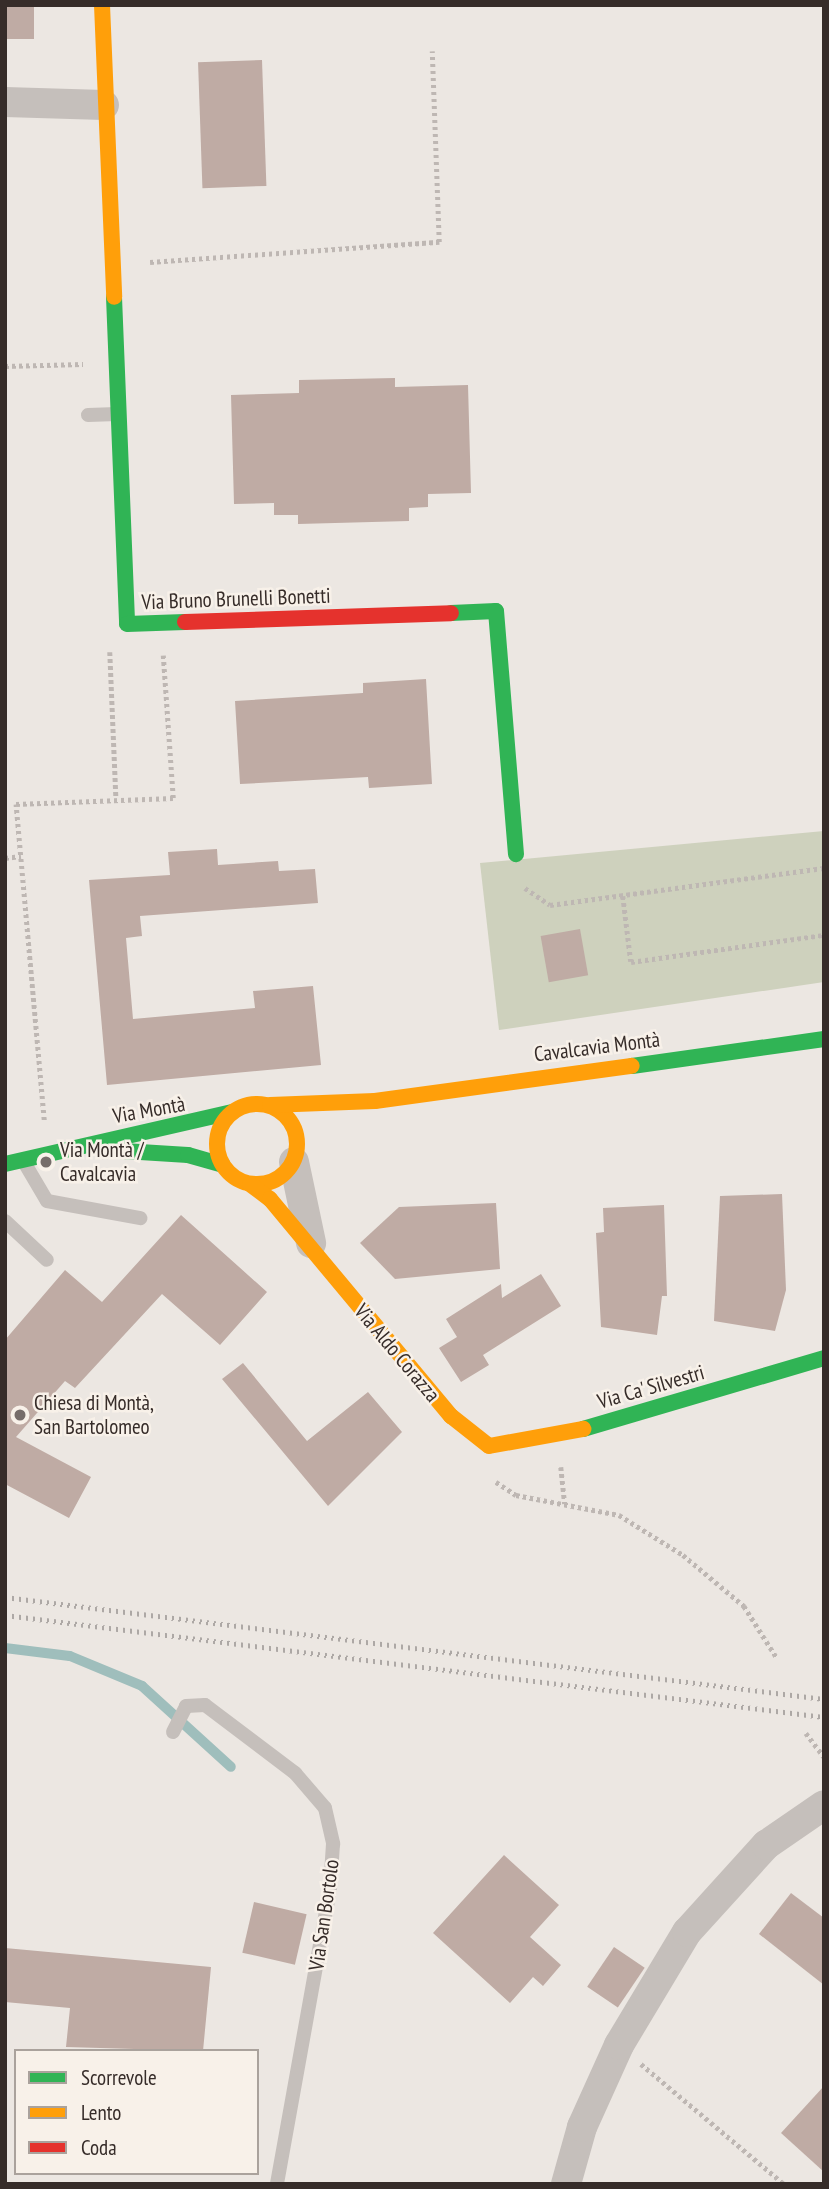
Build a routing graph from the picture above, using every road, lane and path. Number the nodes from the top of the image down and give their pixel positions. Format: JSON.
{"nodes":[{"id":1,"x":102,"y":5,"type":"edge"},
{"id":2,"x":432,"y":51,"type":"dead end"},
{"id":3,"x":5,"y":102,"type":"edge"},
{"id":4,"x":104,"y":105,"type":"junction"},
{"id":5,"x":150,"y":270,"type":"dead end"},
{"id":6,"x":97,"y":364,"type":"dead end"},
{"id":7,"x":5,"y":366,"type":"edge"},
{"id":8,"x":118,"y":414,"type":"junction"},
{"id":9,"x":88,"y":415,"type":"dead end"},
{"id":10,"x":161,"y":623,"type":"junction"},
{"id":11,"x":109,"y":641,"type":"dead end"},
{"id":12,"x":116,"y":799,"type":"junction"},
{"id":13,"x":516,"y":854,"type":"joint"},
{"id":14,"x":21,"y":856,"type":"junction"},
{"id":15,"x":5,"y":858,"type":"edge"},
{"id":16,"x":824,"y":868,"type":"edge"},
{"id":17,"x":623,"y":896,"type":"junction"},
{"id":18,"x":824,"y":935,"type":"edge"},
{"id":19,"x":824,"y":1039,"type":"edge"},
{"id":20,"x":375,"y":1101,"type":"junction"},
{"id":21,"x":270,"y":1105,"type":"junction"},
{"id":22,"x":232,"y":1112,"type":"junction"},
{"id":23,"x":332,"y":1124,"type":"dead end"},
{"id":24,"x":44,"y":1128,"type":"dead end"},
{"id":25,"x":317,"y":1132,"type":"dead end"},
{"id":26,"x":73,"y":1147,"type":"junction"},
{"id":27,"x":296,"y":1155,"type":"junction"},
{"id":28,"x":22,"y":1158,"type":"junction"},
{"id":29,"x":5,"y":1164,"type":"edge"},
{"id":30,"x":223,"y":1165,"type":"junction"},
{"id":31,"x":250,"y":1184,"type":"junction"},
{"id":32,"x":140,"y":1218,"type":"dead end"},
{"id":33,"x":5,"y":1221,"type":"edge"},
{"id":34,"x":313,"y":1250,"type":"junction"},
{"id":35,"x":47,"y":1260,"type":"dead end"},
{"id":36,"x":824,"y":1357,"type":"edge"},
{"id":37,"x":489,"y":1446,"type":"joint"},
{"id":38,"x":488,"y":1477,"type":"dead end"},
{"id":39,"x":777,"y":1658,"type":"dead end"},
{"id":40,"x":173,"y":1732,"type":"dead end"},
{"id":41,"x":806,"y":1733,"type":"dead end"},
{"id":42,"x":824,"y":1756,"type":"edge"},
{"id":43,"x":824,"y":1805,"type":"edge"},
{"id":44,"x":619,"y":2045,"type":"junction"},
{"id":45,"x":277,"y":2184,"type":"edge"},
{"id":46,"x":566,"y":2184,"type":"edge"},
{"id":47,"x":784,"y":2184,"type":"edge"}],
"edges":[{"from":1,"to":4,"type":"street","name":"Via Bruno Brunelli Bonetti"},
{"from":2,"to":5,"type":"path"},
{"from":3,"to":4,"type":"street"},
{"from":4,"to":8,"type":"street","name":"Via Bruno Brunelli Bonetti"},
{"from":6,"to":7,"type":"path"},
{"from":8,"to":9,"type":"lane"},
{"from":8,"to":10,"type":"street","name":"Via Bruno Brunelli Bonetti"},
{"from":10,"to":12,"type":"path"},
{"from":10,"to":13,"type":"street","name":"Via Bruno Brunelli Bonetti"},
{"from":11,"to":12,"type":"path"},
{"from":12,"to":14,"type":"path"},
{"from":13,"to":17,"type":"path"},
{"from":14,"to":15,"type":"path"},
{"from":14,"to":24,"type":"path"},
{"from":16,"to":17,"type":"path"},
{"from":17,"to":18,"type":"path"},
{"from":19,"to":20,"type":"street","name":"Cavalcavia Montà"},
{"from":20,"to":21,"type":"street","name":"Cavalcavia Montà"},
{"from":20,"to":23,"type":"street","name":"Cavalcavia Montà"},
{"from":21,"to":22,"type":"street"},
{"from":21,"to":27,"type":"street"},
{"from":22,"to":26,"type":"street","name":"Via Montà"},
{"from":22,"to":30,"type":"street"},
{"from":25,"to":27,"type":"street"},
{"from":26,"to":28,"type":"street","name":"Via Montà"},
{"from":26,"to":30,"type":"street","name":"Via Montà"},
{"from":27,"to":31,"type":"street"},
{"from":27,"to":34,"type":"street","name":"Via Aldo Corazza"},
{"from":28,"to":29,"type":"street","name":"Via Montà"},
{"from":28,"to":32,"type":"lane"},
{"from":30,"to":31,"type":"street"},
{"from":31,"to":34,"type":"street","name":"Via Aldo Corazza"},
{"from":33,"to":35,"type":"lane"},
{"from":34,"to":37,"type":"street","name":"Via Aldo Corazza"},
{"from":36,"to":37,"type":"street","name":"Via Ca' Silvestri"},
{"from":38,"to":39,"type":"path"},
{"from":40,"to":45,"type":"lane","name":"Via San Bortolo"},
{"from":41,"to":42,"type":"path"},
{"from":43,"to":44,"type":"street"},
{"from":44,"to":46,"type":"street"},
{"from":44,"to":47,"type":"path"}]}
